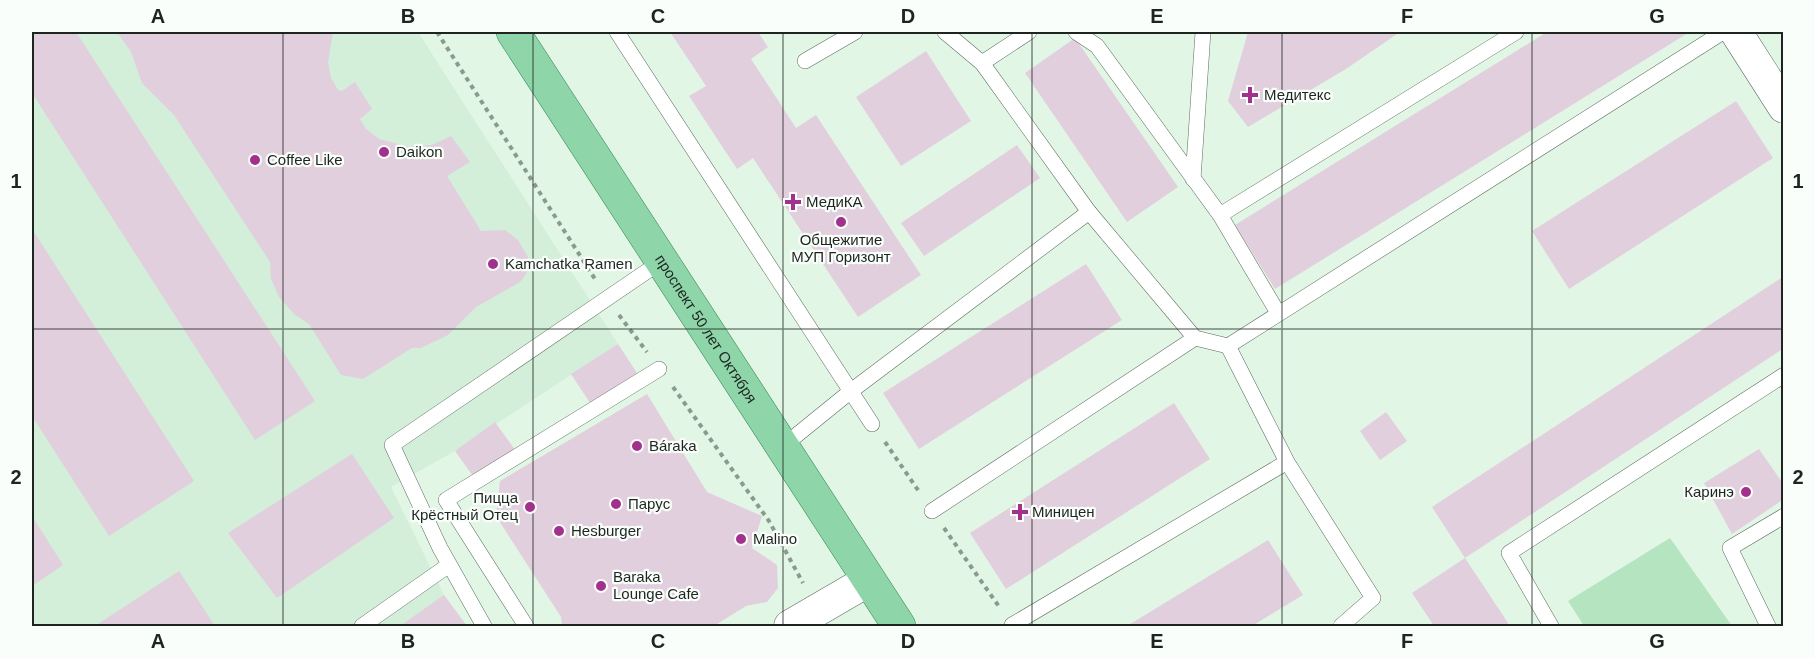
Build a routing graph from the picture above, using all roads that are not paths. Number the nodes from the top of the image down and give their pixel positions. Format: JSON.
{"nodes":[{"id":1,"x":513,"y":32,"type":"edge"},
{"id":2,"x":617,"y":32,"type":"edge"},
{"id":3,"x":855,"y":32,"type":"edge"},
{"id":4,"x":945,"y":32,"type":"edge"},
{"id":5,"x":1029,"y":32,"type":"edge"},
{"id":6,"x":1076,"y":32,"type":"edge"},
{"id":7,"x":1203,"y":32,"type":"edge"},
{"id":8,"x":1516,"y":32,"type":"edge"},
{"id":9,"x":1723,"y":32,"type":"edge"},
{"id":10,"x":1736,"y":32,"type":"edge"},
{"id":11,"x":805,"y":61,"type":"dead end"},
{"id":12,"x":982,"y":63,"type":"junction"},
{"id":13,"x":1784,"y":107,"type":"edge"},
{"id":14,"x":1193,"y":179,"type":"junction"},
{"id":15,"x":1089,"y":212,"type":"junction"},
{"id":16,"x":1220,"y":216,"type":"junction"},
{"id":17,"x":662,"y":261,"type":"junction"},
{"id":18,"x":1278,"y":314,"type":"junction"},
{"id":19,"x":1195,"y":338,"type":"junction"},
{"id":20,"x":1227,"y":346,"type":"junction"},
{"id":21,"x":660,"y":369,"type":"road end"},
{"id":22,"x":1784,"y":375,"type":"edge"},
{"id":23,"x":872,"y":424,"type":"dead end"},
{"id":24,"x":782,"y":447,"type":"junction"},
{"id":25,"x":1287,"y":462,"type":"junction"},
{"id":26,"x":932,"y":511,"type":"dead end"},
{"id":27,"x":1784,"y":516,"type":"edge"},
{"id":28,"x":449,"y":565,"type":"junction"},
{"id":29,"x":869,"y":580,"type":"junction"},
{"id":30,"x":1012,"y":625,"type":"dead end"},
{"id":31,"x":362,"y":627,"type":"edge"},
{"id":32,"x":484,"y":627,"type":"edge"},
{"id":33,"x":526,"y":627,"type":"edge"},
{"id":34,"x":790,"y":627,"type":"edge"},
{"id":35,"x":899,"y":627,"type":"edge"},
{"id":36,"x":1341,"y":627,"type":"edge"},
{"id":37,"x":1551,"y":627,"type":"edge"},
{"id":38,"x":1768,"y":627,"type":"edge"}],
"edges":[{"from":1,"to":17,"type":"main road","name":"проспект 50 лет Октября"},
{"from":2,"to":23,"type":"lane"},
{"from":3,"to":11,"type":"lane"},
{"from":4,"to":12,"type":"lane"},
{"from":5,"to":12,"type":"lane"},
{"from":6,"to":14,"type":"lane"},
{"from":7,"to":14,"type":"lane"},
{"from":8,"to":16,"type":"lane"},
{"from":9,"to":18,"type":"lane"},
{"from":10,"to":13,"type":"street"},
{"from":12,"to":15,"type":"lane"},
{"from":14,"to":16,"type":"lane"},
{"from":15,"to":19,"type":"lane"},
{"from":15,"to":24,"type":"lane"},
{"from":16,"to":18,"type":"lane"},
{"from":17,"to":24,"type":"main road","name":"проспект 50 лет Октября"},
{"from":17,"to":28,"type":"lane"},
{"from":18,"to":20,"type":"lane"},
{"from":19,"to":20,"type":"lane"},
{"from":19,"to":26,"type":"lane"},
{"from":20,"to":25,"type":"lane"},
{"from":21,"to":33,"type":"lane"},
{"from":22,"to":37,"type":"lane"},
{"from":24,"to":29,"type":"main road","name":"проспект 50 лет Октября"},
{"from":25,"to":30,"type":"lane"},
{"from":25,"to":36,"type":"lane"},
{"from":27,"to":38,"type":"lane"},
{"from":28,"to":31,"type":"lane"},
{"from":28,"to":32,"type":"lane"},
{"from":29,"to":34,"type":"street"},
{"from":29,"to":35,"type":"main road","name":"проспект 50 лет Октября"}]}
